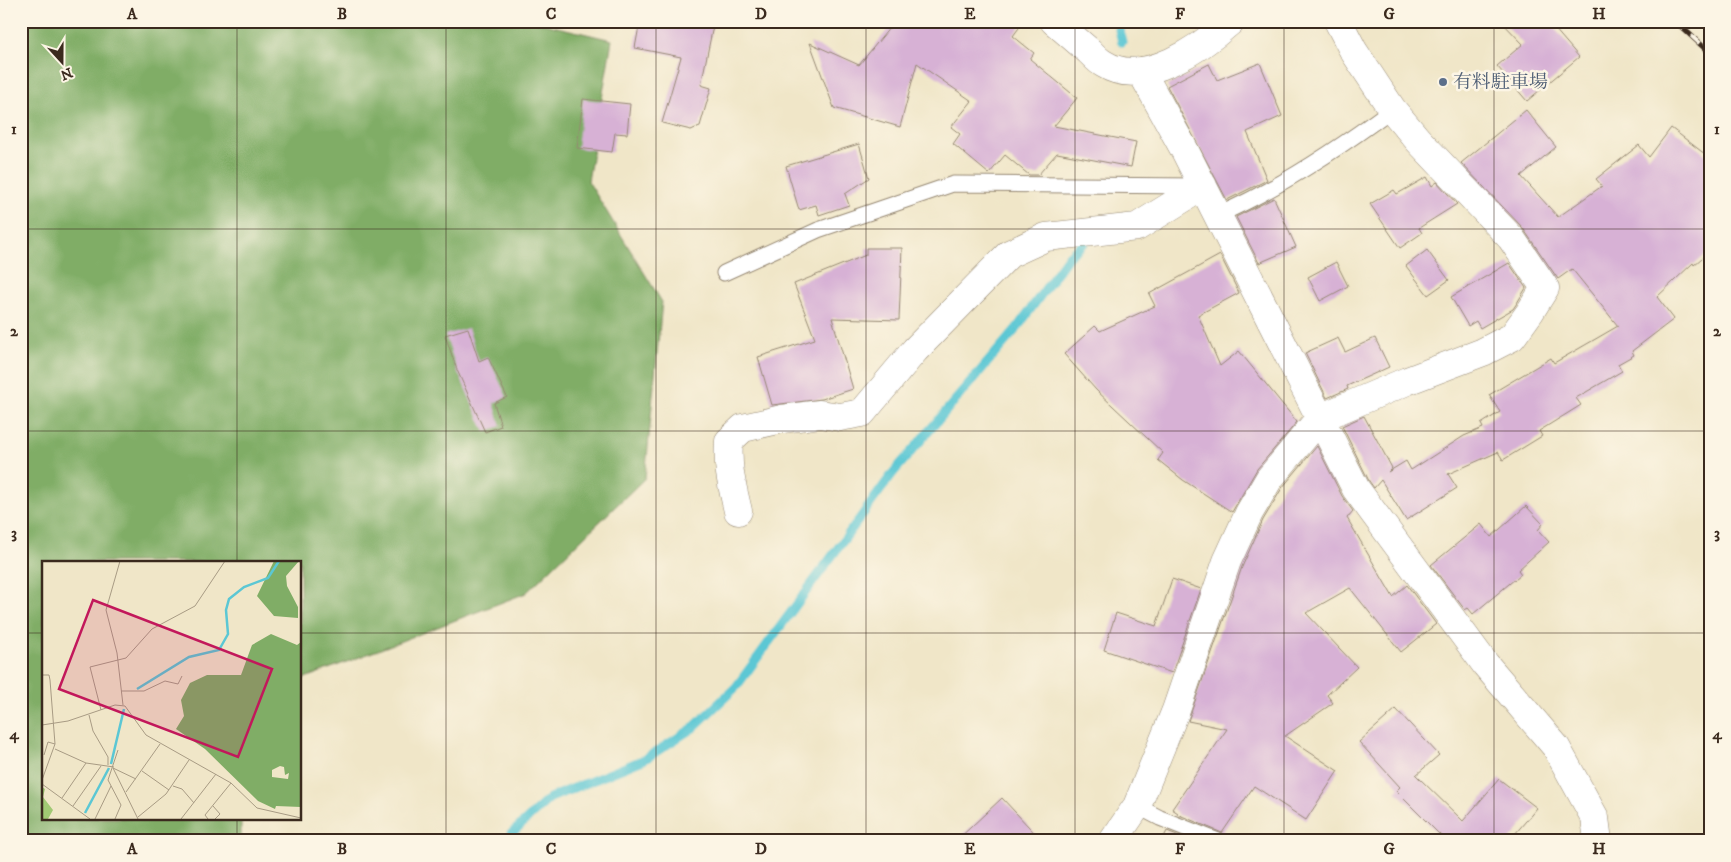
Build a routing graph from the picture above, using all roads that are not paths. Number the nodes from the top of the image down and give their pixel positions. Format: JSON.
{"nodes":[{"id":1,"x":1054,"y":21,"type":"edge"},
{"id":2,"x":1338,"y":21,"type":"edge"},
{"id":3,"x":1229,"y":22,"type":"edge"},
{"id":4,"x":1141,"y":70,"type":"junction"},
{"id":5,"x":1392,"y":109,"type":"junction"},
{"id":6,"x":1203,"y":186,"type":"junction"},
{"id":7,"x":1218,"y":215,"type":"junction"},
{"id":8,"x":724,"y":273,"type":"dead end"},
{"id":9,"x":1320,"y":418,"type":"junction"},
{"id":10,"x":738,"y":511,"type":"dead end"},
{"id":11,"x":1137,"y":806,"type":"junction"},
{"id":12,"x":1113,"y":841,"type":"edge"},
{"id":13,"x":1218,"y":841,"type":"edge"},
{"id":14,"x":1598,"y":841,"type":"edge"}],
"edges":[{"from":1,"to":4,"type":"street"},
{"from":2,"to":5,"type":"street"},
{"from":3,"to":4,"type":"street"},
{"from":4,"to":6,"type":"street"},
{"from":5,"to":7,"type":"lane"},
{"from":5,"to":9,"type":"street"},
{"from":6,"to":7,"type":"street"},
{"from":6,"to":8,"type":"lane"},
{"from":6,"to":10,"type":"street"},
{"from":7,"to":9,"type":"street"},
{"from":9,"to":11,"type":"street"},
{"from":9,"to":14,"type":"street"},
{"from":11,"to":12,"type":"street"},
{"from":11,"to":13,"type":"lane"}]}
